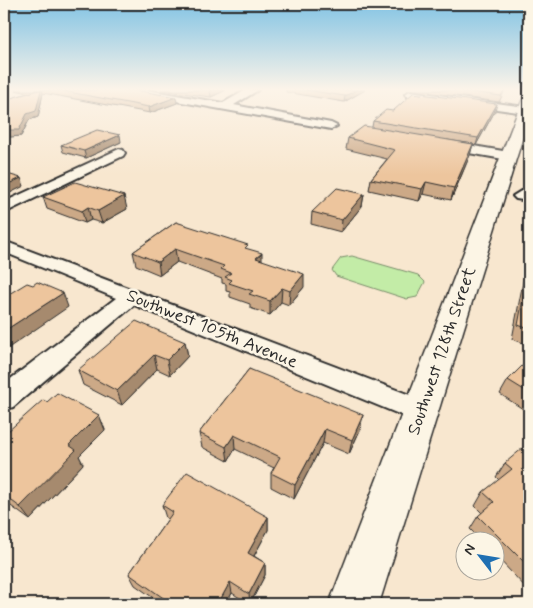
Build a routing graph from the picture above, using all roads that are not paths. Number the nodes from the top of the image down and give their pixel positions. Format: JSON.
{"nodes":[{"id":1,"x":290,"y":118,"type":"edge"},
{"id":2,"x":522,"y":118,"type":"edge"},
{"id":3,"x":331,"y":126,"type":"dead end"},
{"id":4,"x":432,"y":142,"type":"edge"},
{"id":5,"x":119,"y":153,"type":"dead end"},
{"id":6,"x":509,"y":156,"type":"junction"},
{"id":7,"x":4,"y":208,"type":"edge"},
{"id":8,"x":4,"y":246,"type":"edge"},
{"id":9,"x":131,"y":297,"type":"junction"},
{"id":10,"x":4,"y":399,"type":"edge"},
{"id":11,"x":421,"y":411,"type":"junction"},
{"id":12,"x":354,"y":604,"type":"edge"}],
"edges":[{"from":1,"to":3,"type":"street"},
{"from":2,"to":6,"type":"street","name":"Southwest 128th Street"},
{"from":4,"to":6,"type":"street"},
{"from":5,"to":7,"type":"street"},
{"from":6,"to":11,"type":"street","name":"Southwest 128th Street"},
{"from":8,"to":9,"type":"street","name":"Southwest 105th Avenue"},
{"from":9,"to":10,"type":"street"},
{"from":9,"to":11,"type":"street","name":"Southwest 105th Avenue"},
{"from":11,"to":12,"type":"street","name":"Southwest 128th Street"}]}
